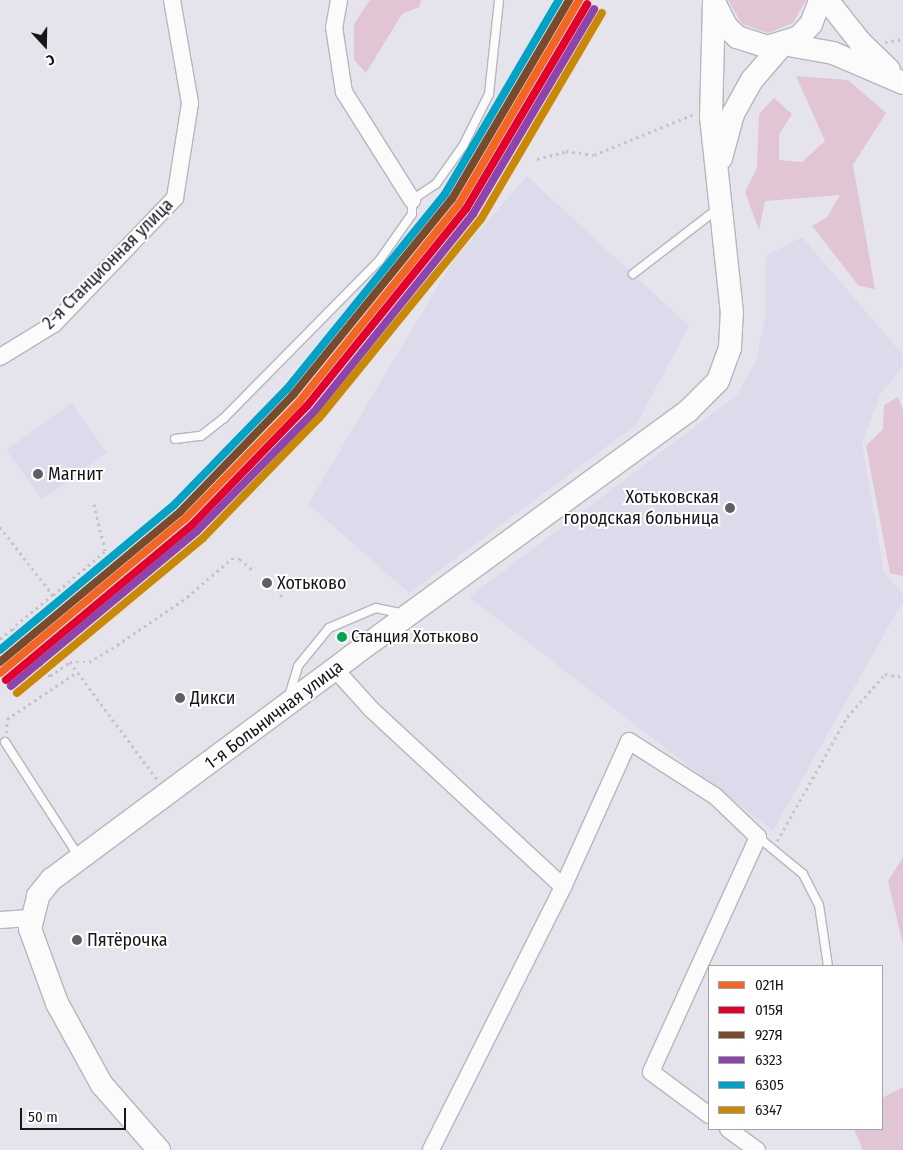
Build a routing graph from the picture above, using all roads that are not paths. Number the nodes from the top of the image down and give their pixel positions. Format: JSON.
{"nodes":[{"id":1,"x":172,"y":0,"type":"edge"},
{"id":2,"x":338,"y":0,"type":"edge"},
{"id":3,"x":499,"y":0,"type":"edge"},
{"id":4,"x":714,"y":0,"type":"edge"},
{"id":5,"x":820,"y":0,"type":"edge"},
{"id":6,"x":827,"y":0,"type":"edge"},
{"id":7,"x":783,"y":44,"type":"junction"},
{"id":8,"x":903,"y":83,"type":"edge"},
{"id":9,"x":718,"y":169,"type":"junction"},
{"id":10,"x":412,"y":200,"type":"junction"},
{"id":11,"x":722,"y":205,"type":"junction"},
{"id":12,"x":633,"y":274,"type":"dead end"},
{"id":13,"x":0,"y":357,"type":"edge"},
{"id":14,"x":175,"y":439,"type":"dead end"},
{"id":15,"x":408,"y":615,"type":"junction"},
{"id":16,"x":335,"y":669,"type":"junction"},
{"id":17,"x":287,"y":704,"type":"junction"},
{"id":18,"x":5,"y":742,"type":"road end"},
{"id":19,"x":758,"y":837,"type":"junction"},
{"id":20,"x":80,"y":859,"type":"junction"},
{"id":21,"x":563,"y":887,"type":"junction"},
{"id":22,"x":30,"y":918,"type":"junction"},
{"id":23,"x":0,"y":920,"type":"edge"},
{"id":24,"x":828,"y":965,"type":"edge"},
{"id":25,"x":708,"y":1114,"type":"edge"},
{"id":26,"x":729,"y":1130,"type":"edge"},
{"id":27,"x":159,"y":1150,"type":"edge"},
{"id":28,"x":431,"y":1150,"type":"edge"},
{"id":29,"x":757,"y":1150,"type":"edge"}],
"edges":[{"from":1,"to":13,"type":"street","name":"2-я Станционная улица"},
{"from":2,"to":10,"type":"street"},
{"from":3,"to":10,"type":"lane"},
{"from":4,"to":7,"type":"main road"},
{"from":4,"to":9,"type":"main road","name":"1-я Больничная улица"},
{"from":5,"to":7,"type":"main road"},
{"from":6,"to":8,"type":"main road"},
{"from":7,"to":8,"type":"main road"},
{"from":7,"to":9,"type":"main road"},
{"from":9,"to":11,"type":"main road","name":"1-я Больничная улица"},
{"from":10,"to":14,"type":"lane"},
{"from":11,"to":12,"type":"lane"},
{"from":11,"to":15,"type":"main road","name":"1-я Больничная улица"},
{"from":15,"to":16,"type":"main road","name":"1-я Больничная улица"},
{"from":15,"to":17,"type":"lane"},
{"from":16,"to":17,"type":"main road","name":"1-я Больничная улица"},
{"from":16,"to":21,"type":"street"},
{"from":17,"to":20,"type":"main road","name":"1-я Больничная улица"},
{"from":18,"to":20,"type":"lane"},
{"from":19,"to":21,"type":"street"},
{"from":19,"to":24,"type":"lane"},
{"from":19,"to":25,"type":"street"},
{"from":20,"to":22,"type":"main road","name":"1-я Больничная улица"},
{"from":21,"to":28,"type":"street"},
{"from":22,"to":23,"type":"street"},
{"from":22,"to":27,"type":"main road"},
{"from":26,"to":29,"type":"street"}]}
